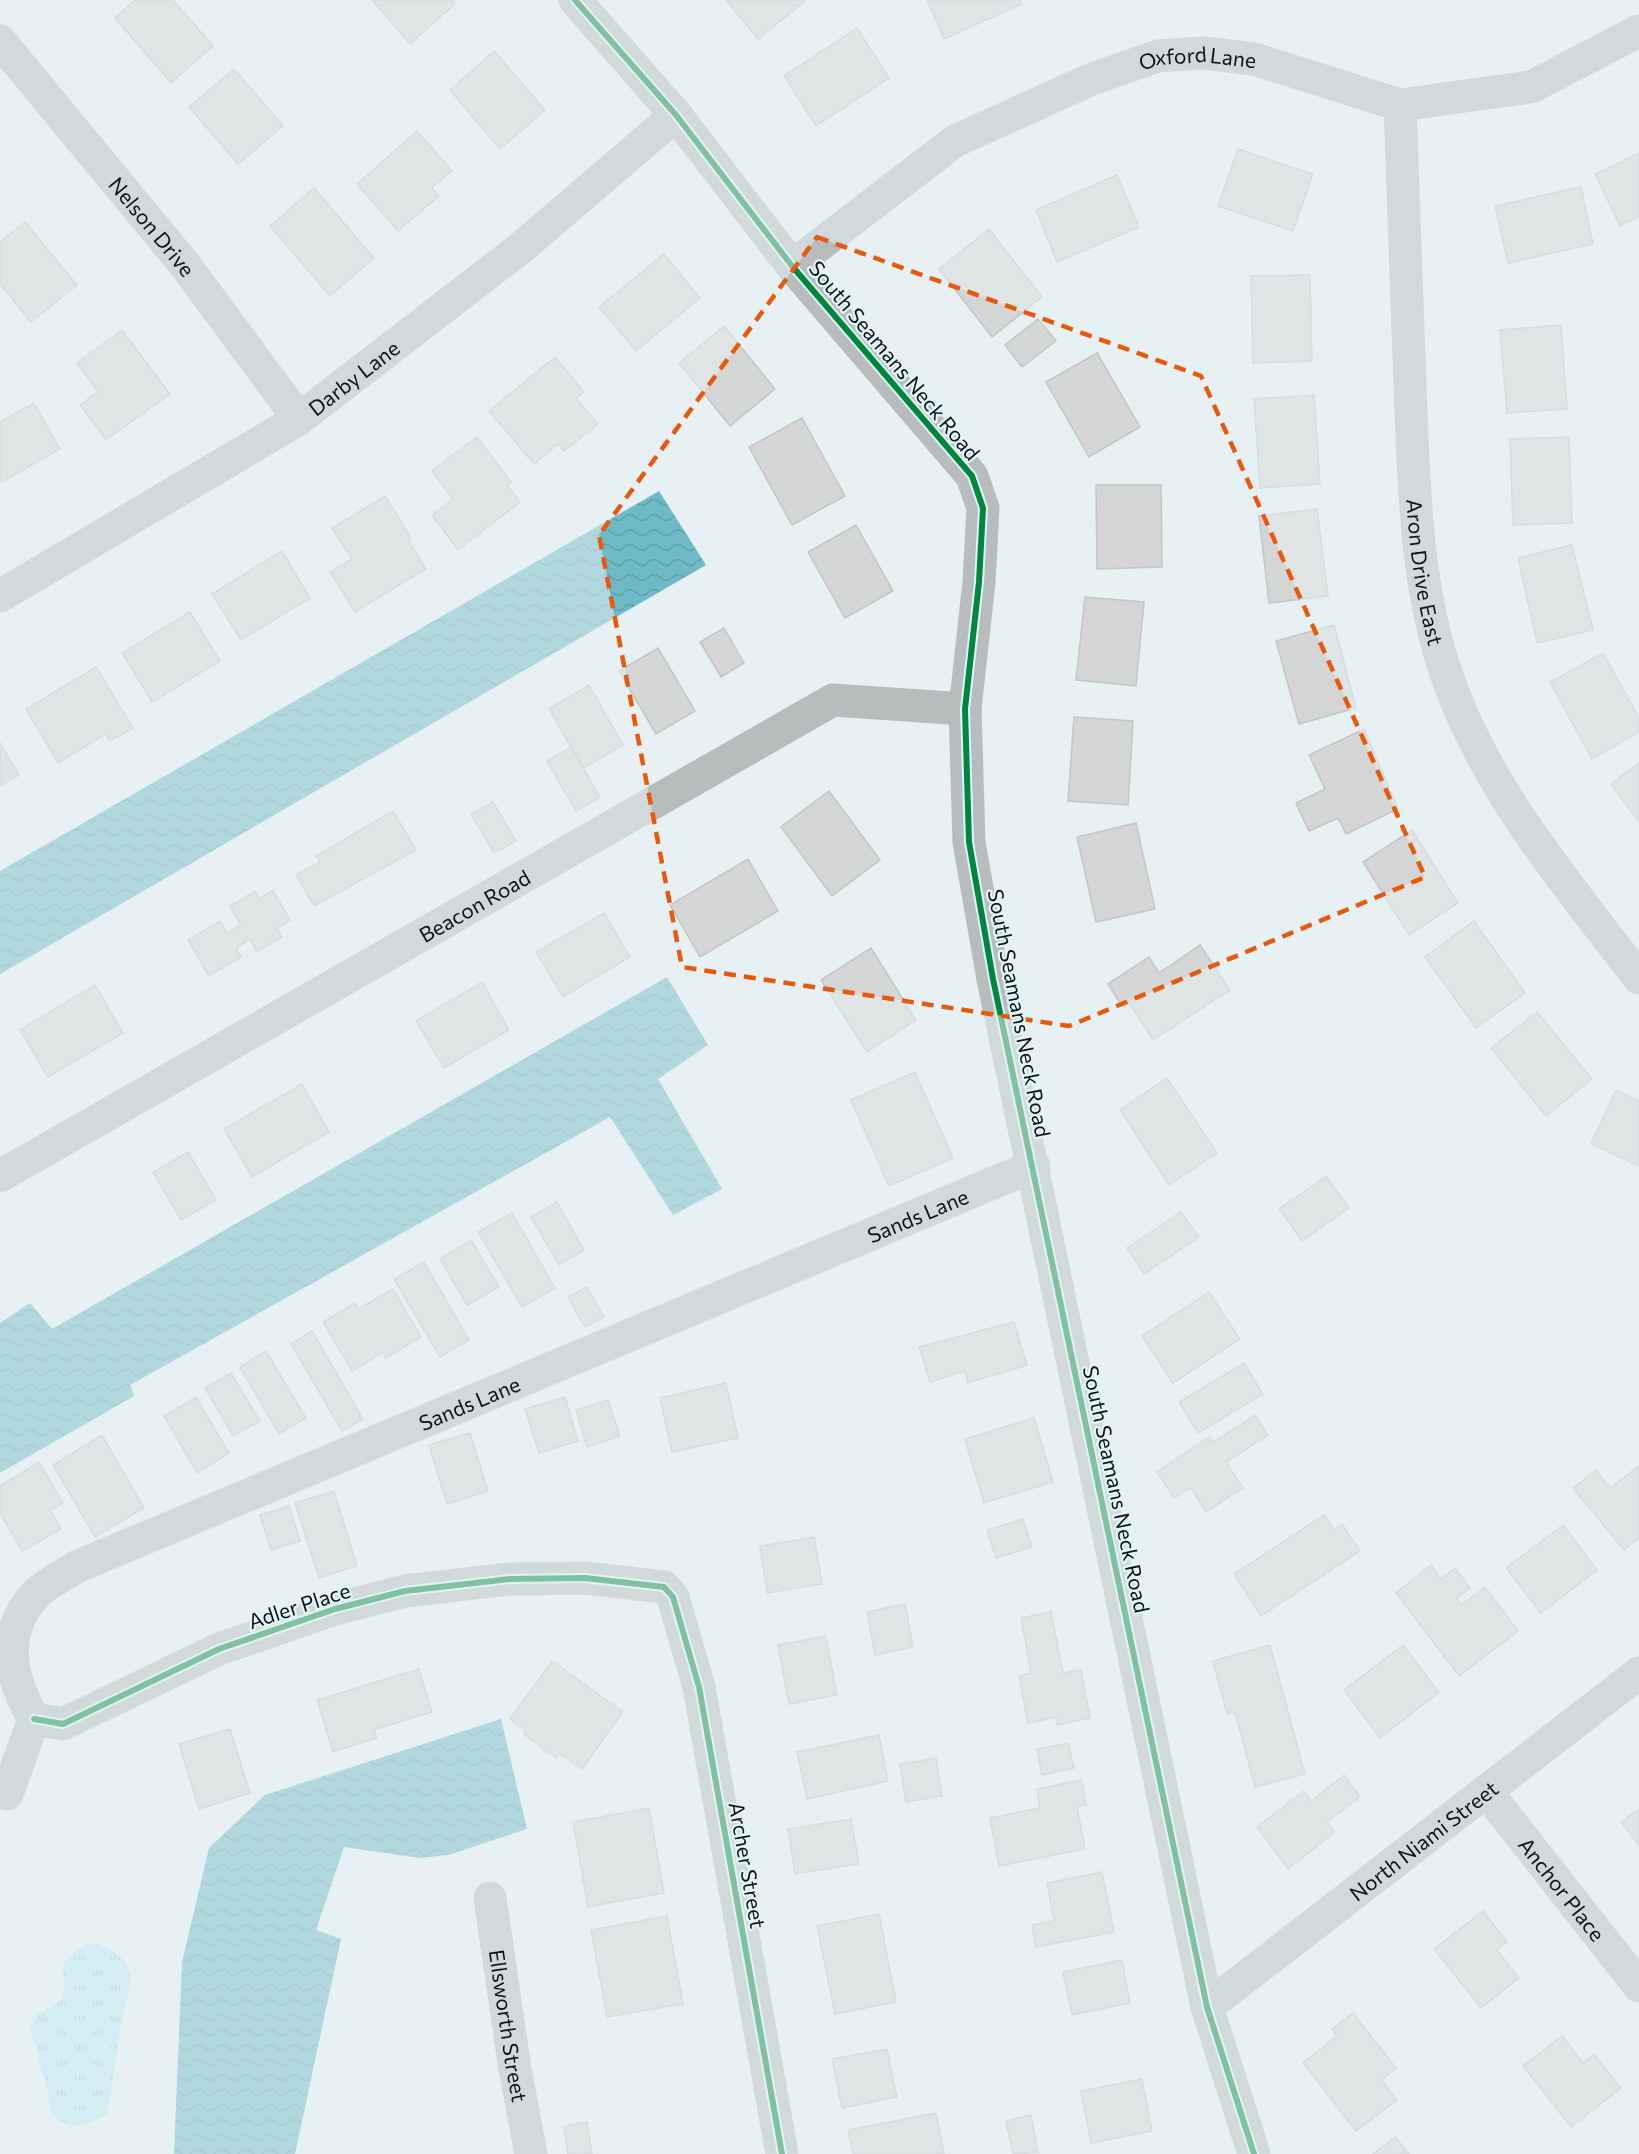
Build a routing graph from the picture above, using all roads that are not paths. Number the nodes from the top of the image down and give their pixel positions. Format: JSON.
{"nodes":[{"id":1,"x":575,"y":0,"type":"edge"},
{"id":2,"x":1639,"y":31,"type":"edge"},
{"id":3,"x":0,"y":41,"type":"edge"},
{"id":4,"x":1400,"y":105,"type":"junction"},
{"id":5,"x":676,"y":115,"type":"junction"},
{"id":6,"x":792,"y":266,"type":"junction"},
{"id":7,"x":298,"y":418,"type":"junction"},
{"id":8,"x":0,"y":597,"type":"edge"},
{"id":9,"x":965,"y":709,"type":"junction"},
{"id":10,"x":1639,"y":978,"type":"edge"},
{"id":11,"x":1034,"y":1166,"type":"junction"},
{"id":12,"x":0,"y":1176,"type":"edge"},
{"id":13,"x":664,"y":1587,"type":"joint"},
{"id":14,"x":1639,"y":1673,"type":"edge"},
{"id":15,"x":34,"y":1719,"type":"junction"},
{"id":16,"x":1486,"y":1791,"type":"junction"},
{"id":17,"x":7,"y":1794,"type":"dead end"},
{"id":18,"x":490,"y":1898,"type":"dead end"},
{"id":19,"x":1639,"y":1986,"type":"edge"},
{"id":20,"x":1207,"y":2007,"type":"junction"},
{"id":21,"x":531,"y":2154,"type":"edge"},
{"id":22,"x":782,"y":2154,"type":"edge"},
{"id":23,"x":1254,"y":2154,"type":"edge"}],
"edges":[{"from":1,"to":5,"type":"street","name":"South Seamans Neck Road"},
{"from":2,"to":4,"type":"street","name":"Oxford Lane"},
{"from":3,"to":7,"type":"street","name":"Nelson Drive"},
{"from":4,"to":6,"type":"street","name":"Oxford Lane"},
{"from":4,"to":10,"type":"street","name":"Aron Drive East"},
{"from":5,"to":6,"type":"street","name":"South Seamans Neck Road"},
{"from":5,"to":7,"type":"street","name":"Darby Lane"},
{"from":6,"to":9,"type":"street","name":"South Seamans Neck Road"},
{"from":7,"to":8,"type":"street","name":"Darby Lane"},
{"from":9,"to":11,"type":"street","name":"South Seamans Neck Road"},
{"from":9,"to":12,"type":"street","name":"Beacon Road"},
{"from":11,"to":15,"type":"street","name":"Sands Lane"},
{"from":11,"to":20,"type":"street","name":"South Seamans Neck Road"},
{"from":13,"to":15,"type":"street","name":"Adler Place"},
{"from":13,"to":22,"type":"street","name":"Archer Street"},
{"from":14,"to":16,"type":"street","name":"North Niami Street"},
{"from":15,"to":17,"type":"street"},
{"from":16,"to":19,"type":"street","name":"Anchor Place"},
{"from":16,"to":20,"type":"street","name":"North Niami Street"},
{"from":18,"to":21,"type":"street","name":"Ellsworth Street"},
{"from":20,"to":23,"type":"street","name":"South Seamans Neck Road"}]}
